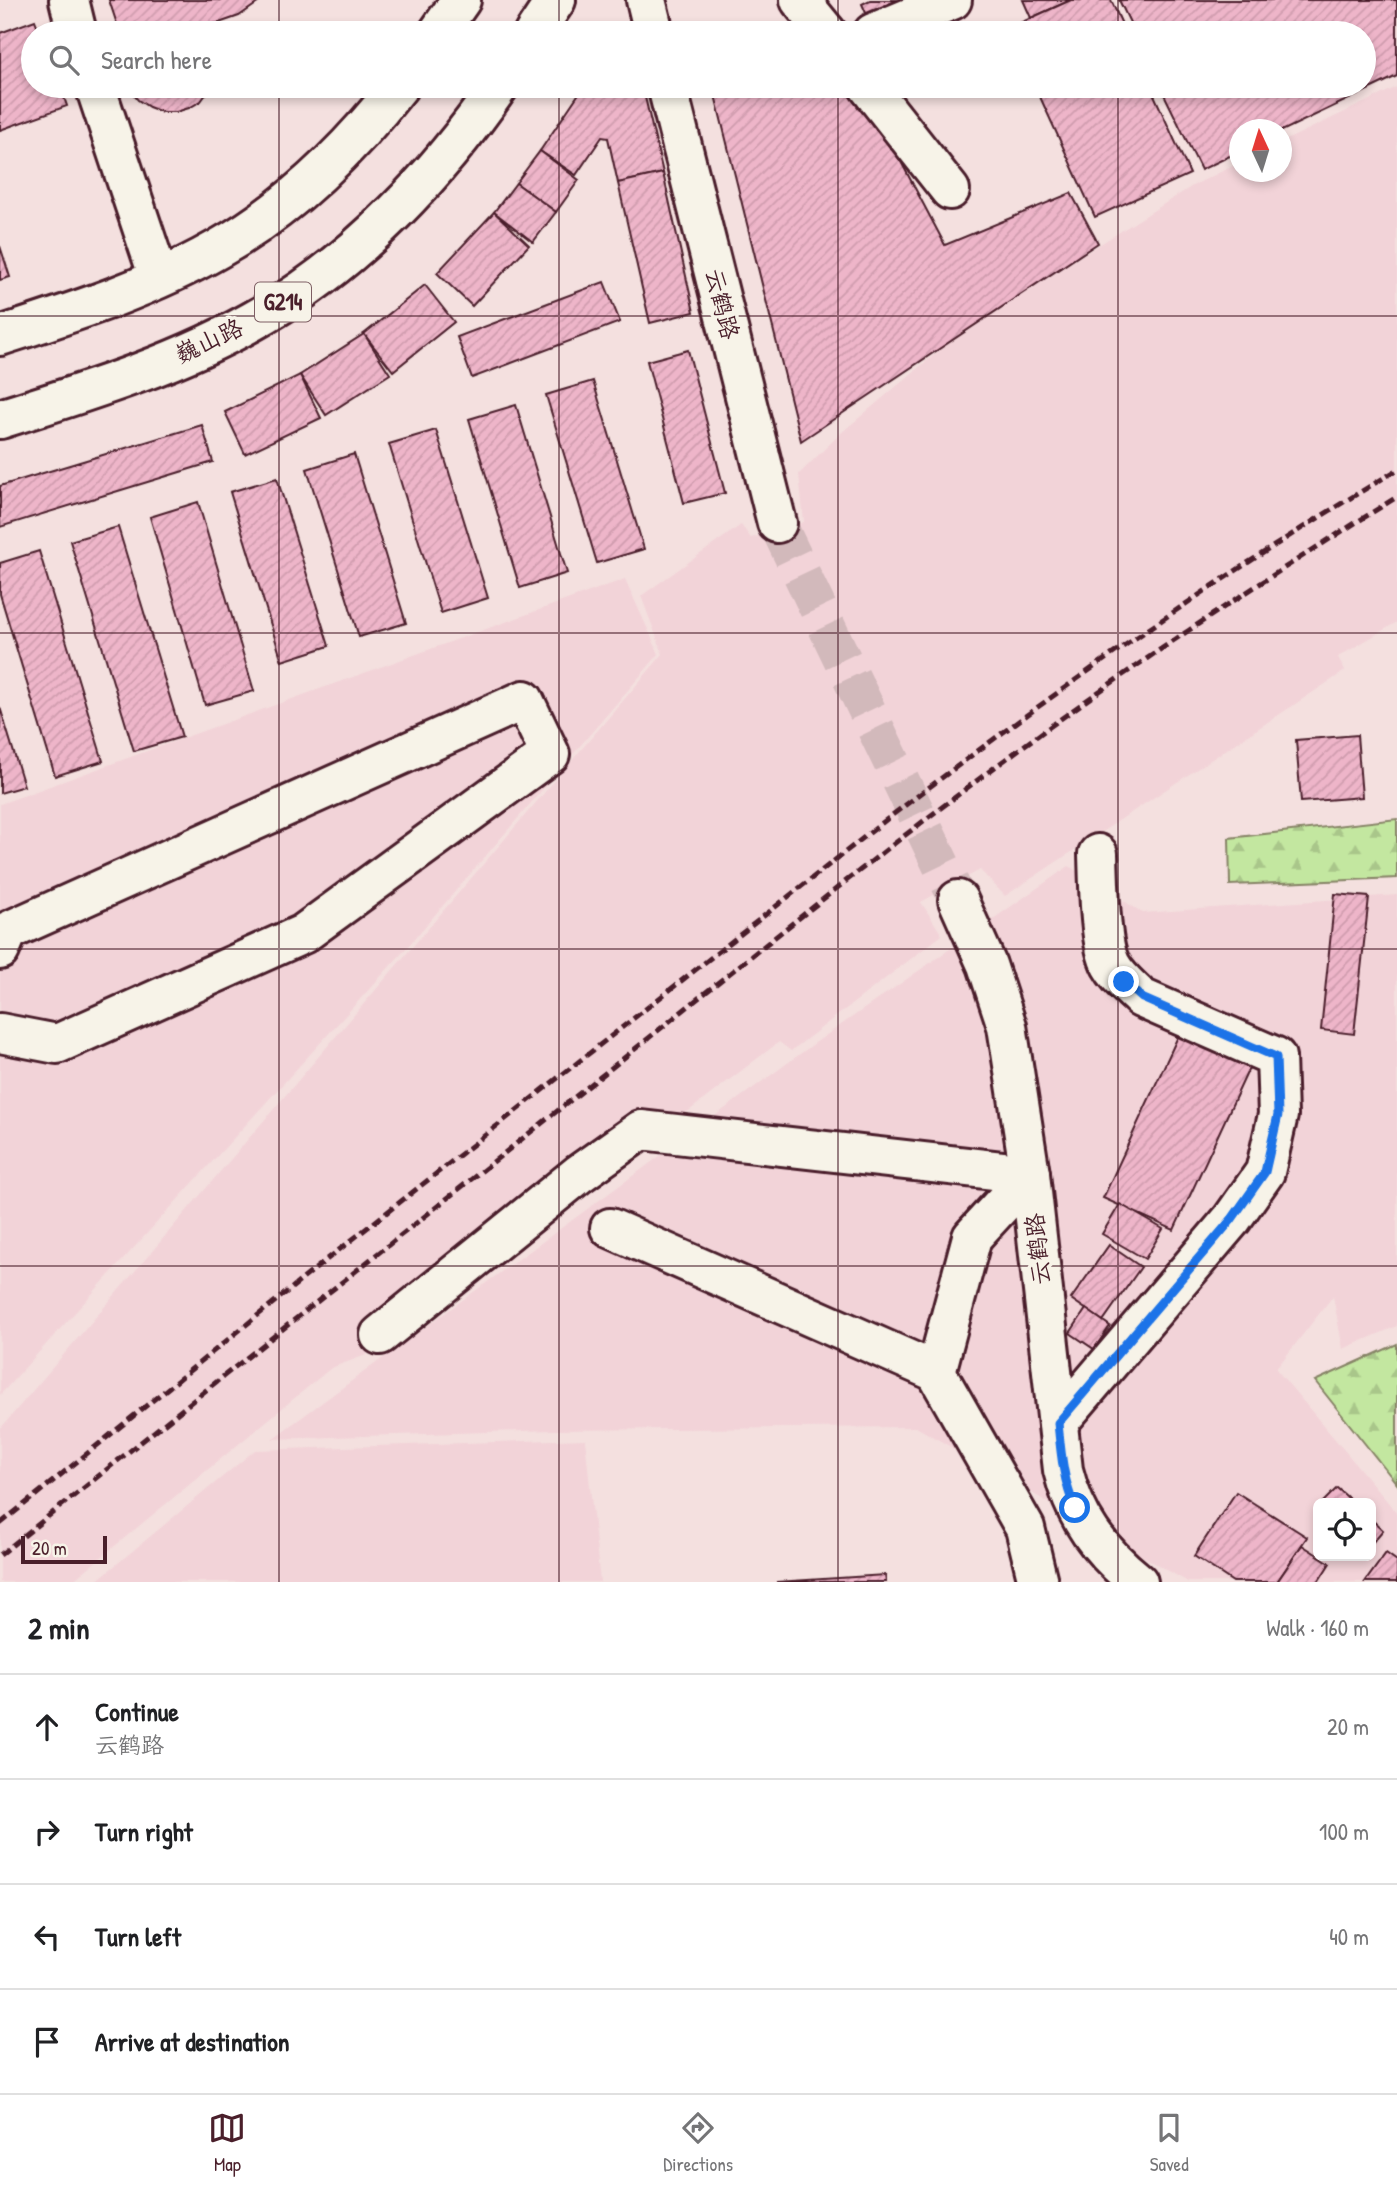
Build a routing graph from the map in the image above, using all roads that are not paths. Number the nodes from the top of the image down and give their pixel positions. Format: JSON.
{"nodes":[{"id":1,"x":69,"y":0,"type":"edge"},
{"id":2,"x":461,"y":0,"type":"edge"},
{"id":3,"x":556,"y":0,"type":"edge"},
{"id":4,"x":646,"y":0,"type":"edge"},
{"id":5,"x":800,"y":0,"type":"edge"},
{"id":6,"x":952,"y":0,"type":"edge"},
{"id":7,"x":74,"y":21,"type":"edge"},
{"id":8,"x":446,"y":21,"type":"edge"},
{"id":9,"x":542,"y":21,"type":"edge"},
{"id":10,"x":651,"y":21,"type":"edge"},
{"id":11,"x":817,"y":21,"type":"edge"},
{"id":12,"x":902,"y":21,"type":"edge"},
{"id":13,"x":99,"y":98,"type":"edge"},
{"id":14,"x":389,"y":98,"type":"edge"},
{"id":15,"x":490,"y":98,"type":"edge"},
{"id":16,"x":670,"y":98,"type":"edge"},
{"id":17,"x":877,"y":98,"type":"edge"},
{"id":18,"x":950,"y":190,"type":"dead end"},
{"id":19,"x":159,"y":278,"type":"junction"},
{"id":20,"x":0,"y":336,"type":"edge"},
{"id":21,"x":0,"y":419,"type":"edge"},
{"id":22,"x":777,"y":523,"type":"tunnel mouth"},
{"id":23,"x":1098,"y":854,"type":"dead end"},
{"id":24,"x":958,"y":900,"type":"tunnel mouth"},
{"id":25,"x":0,"y":950,"type":"edge"},
{"id":26,"x":0,"y":1033,"type":"edge"},
{"id":27,"x":1030,"y":1174,"type":"junction"},
{"id":28,"x":610,"y":1228,"type":"dead end"},
{"id":29,"x":380,"y":1335,"type":"dead end"},
{"id":30,"x":936,"y":1372,"type":"junction"},
{"id":31,"x":1058,"y":1423,"type":"junction"},
{"id":32,"x":1038,"y":1582,"type":"edge"},
{"id":33,"x":1138,"y":1582,"type":"edge"}],
"edges":[{"from":1,"to":7,"type":"main road"},
{"from":2,"to":8,"type":"main road"},
{"from":3,"to":9,"type":"main road"},
{"from":4,"to":10,"type":"main road"},
{"from":5,"to":11,"type":"main road"},
{"from":6,"to":12,"type":"main road"},
{"from":13,"to":19,"type":"main road"},
{"from":14,"to":19,"type":"main road"},
{"from":15,"to":21,"type":"main road","name":"巍山路","number":"G214"},
{"from":16,"to":22,"type":"main road","name":"云鹤路"},
{"from":17,"to":18,"type":"main road"},
{"from":19,"to":20,"type":"main road"},
{"from":23,"to":31,"type":"main road"},
{"from":24,"to":27,"type":"main road","name":"云鹤路"},
{"from":25,"to":26,"type":"main road"},
{"from":27,"to":29,"type":"main road"},
{"from":27,"to":30,"type":"main road"},
{"from":27,"to":31,"type":"main road","name":"云鹤路"},
{"from":28,"to":30,"type":"main road"},
{"from":30,"to":32,"type":"main road"},
{"from":31,"to":33,"type":"main road","name":"云鹤路"}]}
